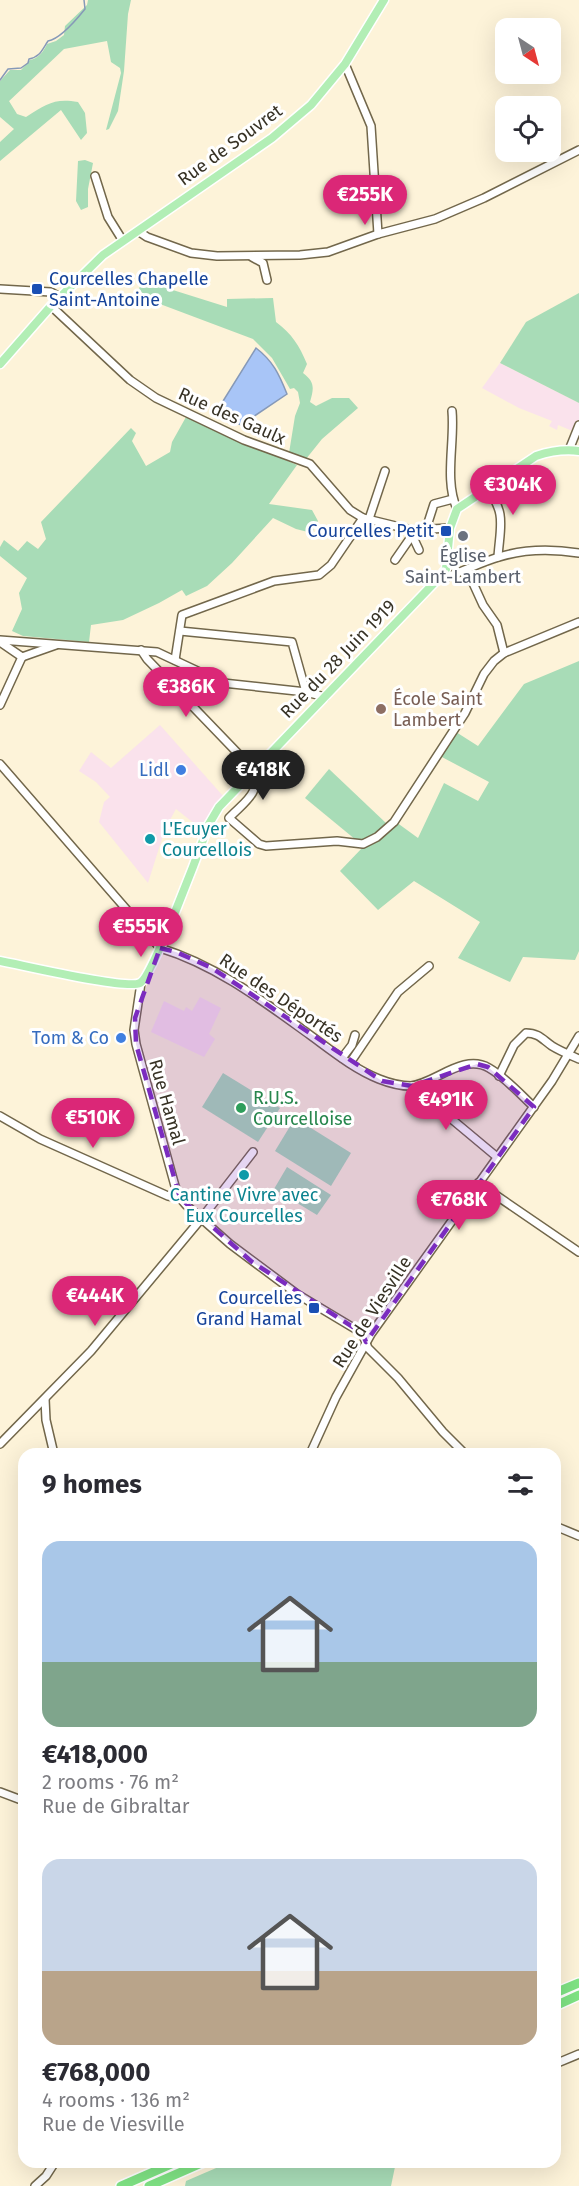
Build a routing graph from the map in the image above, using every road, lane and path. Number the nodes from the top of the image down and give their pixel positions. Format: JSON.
{"nodes":[{"id":1,"x":384,"y":0,"type":"edge"},
{"id":2,"x":345,"y":64,"type":"junction"},
{"id":3,"x":579,"y":150,"type":"edge"},
{"id":4,"x":95,"y":176,"type":"dead end"},
{"id":5,"x":138,"y":231,"type":"junction"},
{"id":6,"x":378,"y":234,"type":"junction"},
{"id":7,"x":123,"y":241,"type":"junction"},
{"id":8,"x":250,"y":256,"type":"junction"},
{"id":9,"x":267,"y":280,"type":"dead end"},
{"id":10,"x":0,"y":289,"type":"edge"},
{"id":11,"x":60,"y":297,"type":"junction"},
{"id":12,"x":51,"y":306,"type":"junction"},
{"id":13,"x":0,"y":364,"type":"edge"},
{"id":14,"x":452,"y":411,"type":"dead end"},
{"id":15,"x":579,"y":424,"type":"edge"},
{"id":16,"x":568,"y":450,"type":"junction"},
{"id":17,"x":579,"y":452,"type":"edge"},
{"id":18,"x":385,"y":471,"type":"dead end"},
{"id":19,"x":486,"y":488,"type":"junction"},
{"id":20,"x":453,"y":500,"type":"junction"},
{"id":21,"x":457,"y":509,"type":"junction"},
{"id":22,"x":366,"y":519,"type":"junction"},
{"id":23,"x":450,"y":528,"type":"junction"},
{"id":24,"x":426,"y":529,"type":"junction"},
{"id":25,"x":412,"y":532,"type":"junction"},
{"id":26,"x":419,"y":550,"type":"dead end"},
{"id":27,"x":579,"y":553,"type":"edge"},
{"id":28,"x":498,"y":557,"type":"junction"},
{"id":29,"x":396,"y":560,"type":"dead end"},
{"id":30,"x":467,"y":570,"type":"junction"},
{"id":31,"x":437,"y":580,"type":"junction"},
{"id":32,"x":579,"y":622,"type":"edge"},
{"id":33,"x":180,"y":631,"type":"junction"},
{"id":34,"x":0,"y":641,"type":"edge"},
{"id":35,"x":60,"y":644,"type":"junction"},
{"id":36,"x":141,"y":650,"type":"junction"},
{"id":37,"x":504,"y":653,"type":"junction"},
{"id":38,"x":22,"y":657,"type":"junction"},
{"id":39,"x":175,"y":660,"type":"junction"},
{"id":40,"x":306,"y":692,"type":"junction"},
{"id":41,"x":325,"y":697,"type":"junction"},
{"id":42,"x":0,"y":705,"type":"edge"},
{"id":43,"x":0,"y":764,"type":"edge"},
{"id":44,"x":253,"y":772,"type":"junction"},
{"id":45,"x":160,"y":948,"type":"junction"},
{"id":46,"x":0,"y":961,"type":"edge"},
{"id":47,"x":429,"y":966,"type":"dead end"},
{"id":48,"x":141,"y":983,"type":"junction"},
{"id":49,"x":355,"y":1035,"type":"dead end"},
{"id":50,"x":579,"y":1036,"type":"edge"},
{"id":51,"x":568,"y":1054,"type":"junction"},
{"id":52,"x":342,"y":1058,"type":"junction"},
{"id":53,"x":579,"y":1059,"type":"edge"},
{"id":54,"x":350,"y":1063,"type":"junction"},
{"id":55,"x":499,"y":1076,"type":"junction"},
{"id":56,"x":412,"y":1086,"type":"junction"},
{"id":57,"x":534,"y":1107,"type":"junction"},
{"id":58,"x":0,"y":1116,"type":"edge"},
{"id":59,"x":253,"y":1152,"type":"dead end"},
{"id":60,"x":497,"y":1157,"type":"junction"},
{"id":61,"x":478,"y":1183,"type":"junction"},
{"id":62,"x":180,"y":1198,"type":"junction"},
{"id":63,"x":201,"y":1219,"type":"junction"},
{"id":64,"x":579,"y":1252,"type":"edge"},
{"id":65,"x":366,"y":1342,"type":"junction"},
{"id":66,"x":45,"y":1399,"type":"junction"},
{"id":67,"x":0,"y":1444,"type":"edge"},
{"id":68,"x":53,"y":1448,"type":"edge"},
{"id":69,"x":313,"y":1448,"type":"edge"},
{"id":70,"x":459,"y":1448,"type":"edge"},
{"id":71,"x":561,"y":1528,"type":"edge"},
{"id":72,"x":579,"y":1536,"type":"edge"},
{"id":73,"x":0,"y":1792,"type":"edge"},
{"id":74,"x":18,"y":1798,"type":"edge"},
{"id":75,"x":579,"y":1983,"type":"edge"},
{"id":76,"x":561,"y":1990,"type":"edge"},
{"id":77,"x":579,"y":1995,"type":"edge"},
{"id":78,"x":561,"y":2003,"type":"edge"},
{"id":79,"x":579,"y":2054,"type":"edge"},
{"id":80,"x":561,"y":2062,"type":"edge"},
{"id":81,"x":51,"y":2168,"type":"edge"},
{"id":82,"x":162,"y":2168,"type":"edge"},
{"id":83,"x":190,"y":2168,"type":"edge"},
{"id":84,"x":34,"y":2186,"type":"edge"},
{"id":85,"x":121,"y":2186,"type":"edge"},
{"id":86,"x":149,"y":2186,"type":"edge"}],
"edges":[{"from":1,"to":2,"type":"main road","name":"Rue de Souvret"},
{"from":2,"to":5,"type":"main road","name":"Rue de Souvret"},
{"from":2,"to":6,"type":"street"},
{"from":3,"to":6,"type":"street"},
{"from":4,"to":7,"type":"street"},
{"from":5,"to":7,"type":"main road","name":"Rue de Souvret"},
{"from":5,"to":8,"type":"street"},
{"from":6,"to":8,"type":"street"},
{"from":7,"to":11,"type":"main road","name":"Rue de Souvret"},
{"from":8,"to":9,"type":"street"},
{"from":10,"to":11,"type":"street"},
{"from":11,"to":12,"type":"main road","name":"Rue de Souvret"},
{"from":12,"to":13,"type":"main road","name":"Rue de Souvret"},
{"from":12,"to":22,"type":"street","name":"Rue des Gaulx"},
{"from":14,"to":20,"type":"street"},
{"from":15,"to":16,"type":"street"},
{"from":16,"to":17,"type":"main road"},
{"from":16,"to":19,"type":"main road"},
{"from":18,"to":22,"type":"street"},
{"from":19,"to":21,"type":"main road"},
{"from":19,"to":28,"type":"street"},
{"from":20,"to":21,"type":"street"},
{"from":20,"to":24,"type":"street"},
{"from":21,"to":23,"type":"main road"},
{"from":22,"to":25,"type":"street","name":"Rue des Gaulx"},
{"from":22,"to":33,"type":"street"},
{"from":23,"to":24,"type":"street","name":"Rue des Gaulx"},
{"from":23,"to":31,"type":"main road"},
{"from":24,"to":25,"type":"street","name":"Rue des Gaulx"},
{"from":25,"to":26,"type":"street"},
{"from":25,"to":29,"type":"street"},
{"from":27,"to":28,"type":"street"},
{"from":28,"to":30,"type":"street"},
{"from":30,"to":31,"type":"street"},
{"from":30,"to":37,"type":"street"},
{"from":31,"to":41,"type":"main road","name":"Rue du 28 Juin 1919"},
{"from":32,"to":37,"type":"street"},
{"from":33,"to":39,"type":"street"},
{"from":33,"to":40,"type":"street"},
{"from":34,"to":35,"type":"street"},
{"from":34,"to":38,"type":"street"},
{"from":35,"to":36,"type":"street"},
{"from":35,"to":38,"type":"street"},
{"from":36,"to":39,"type":"street"},
{"from":36,"to":44,"type":"street"},
{"from":37,"to":44,"type":"street"},
{"from":38,"to":42,"type":"street"},
{"from":39,"to":40,"type":"street"},
{"from":40,"to":41,"type":"street"},
{"from":41,"to":44,"type":"main road","name":"Rue du 28 Juin 1919"},
{"from":43,"to":45,"type":"street"},
{"from":44,"to":45,"type":"main road","name":"Rue du 28 Juin 1919"},
{"from":45,"to":48,"type":"main road","name":"Rue du 28 Juin 1919"},
{"from":45,"to":52,"type":"street","name":"Rue des Déportés"},
{"from":46,"to":48,"type":"main road"},
{"from":47,"to":54,"type":"street","name":"Rue des Déportés"},
{"from":48,"to":62,"type":"street","name":"Rue Hamal"},
{"from":49,"to":52,"type":"street"},
{"from":50,"to":51,"type":"street","name":"Rue de Viesville"},
{"from":51,"to":53,"type":"street"},
{"from":51,"to":55,"type":"street"},
{"from":51,"to":57,"type":"street","name":"Rue de Viesville"},
{"from":52,"to":54,"type":"street","name":"Rue des Déportés"},
{"from":54,"to":56,"type":"street","name":"Rue des Déportés"},
{"from":55,"to":56,"type":"street"},
{"from":55,"to":57,"type":"street"},
{"from":56,"to":60,"type":"street"},
{"from":57,"to":60,"type":"street","name":"Rue de Viesville"},
{"from":58,"to":62,"type":"street"},
{"from":59,"to":63,"type":"street"},
{"from":60,"to":61,"type":"street","name":"Rue de Viesville"},
{"from":61,"to":64,"type":"street"},
{"from":61,"to":65,"type":"street","name":"Rue de Viesville"},
{"from":62,"to":63,"type":"street","name":"Rue Hamal"},
{"from":63,"to":65,"type":"street","name":"Rue Hamal"},
{"from":63,"to":66,"type":"street"},
{"from":65,"to":69,"type":"street","name":"Rue de Viesville"},
{"from":65,"to":70,"type":"street","name":"Rue Hamal"},
{"from":66,"to":67,"type":"street"},
{"from":66,"to":68,"type":"street"},
{"from":71,"to":72,"type":"street"},
{"from":73,"to":74,"type":"street"},
{"from":75,"to":76,"type":"highway"},
{"from":77,"to":78,"type":"highway"},
{"from":79,"to":80,"type":"street"},
{"from":81,"to":84,"type":"street"},
{"from":82,"to":85,"type":"highway"},
{"from":83,"to":86,"type":"highway"}]}
